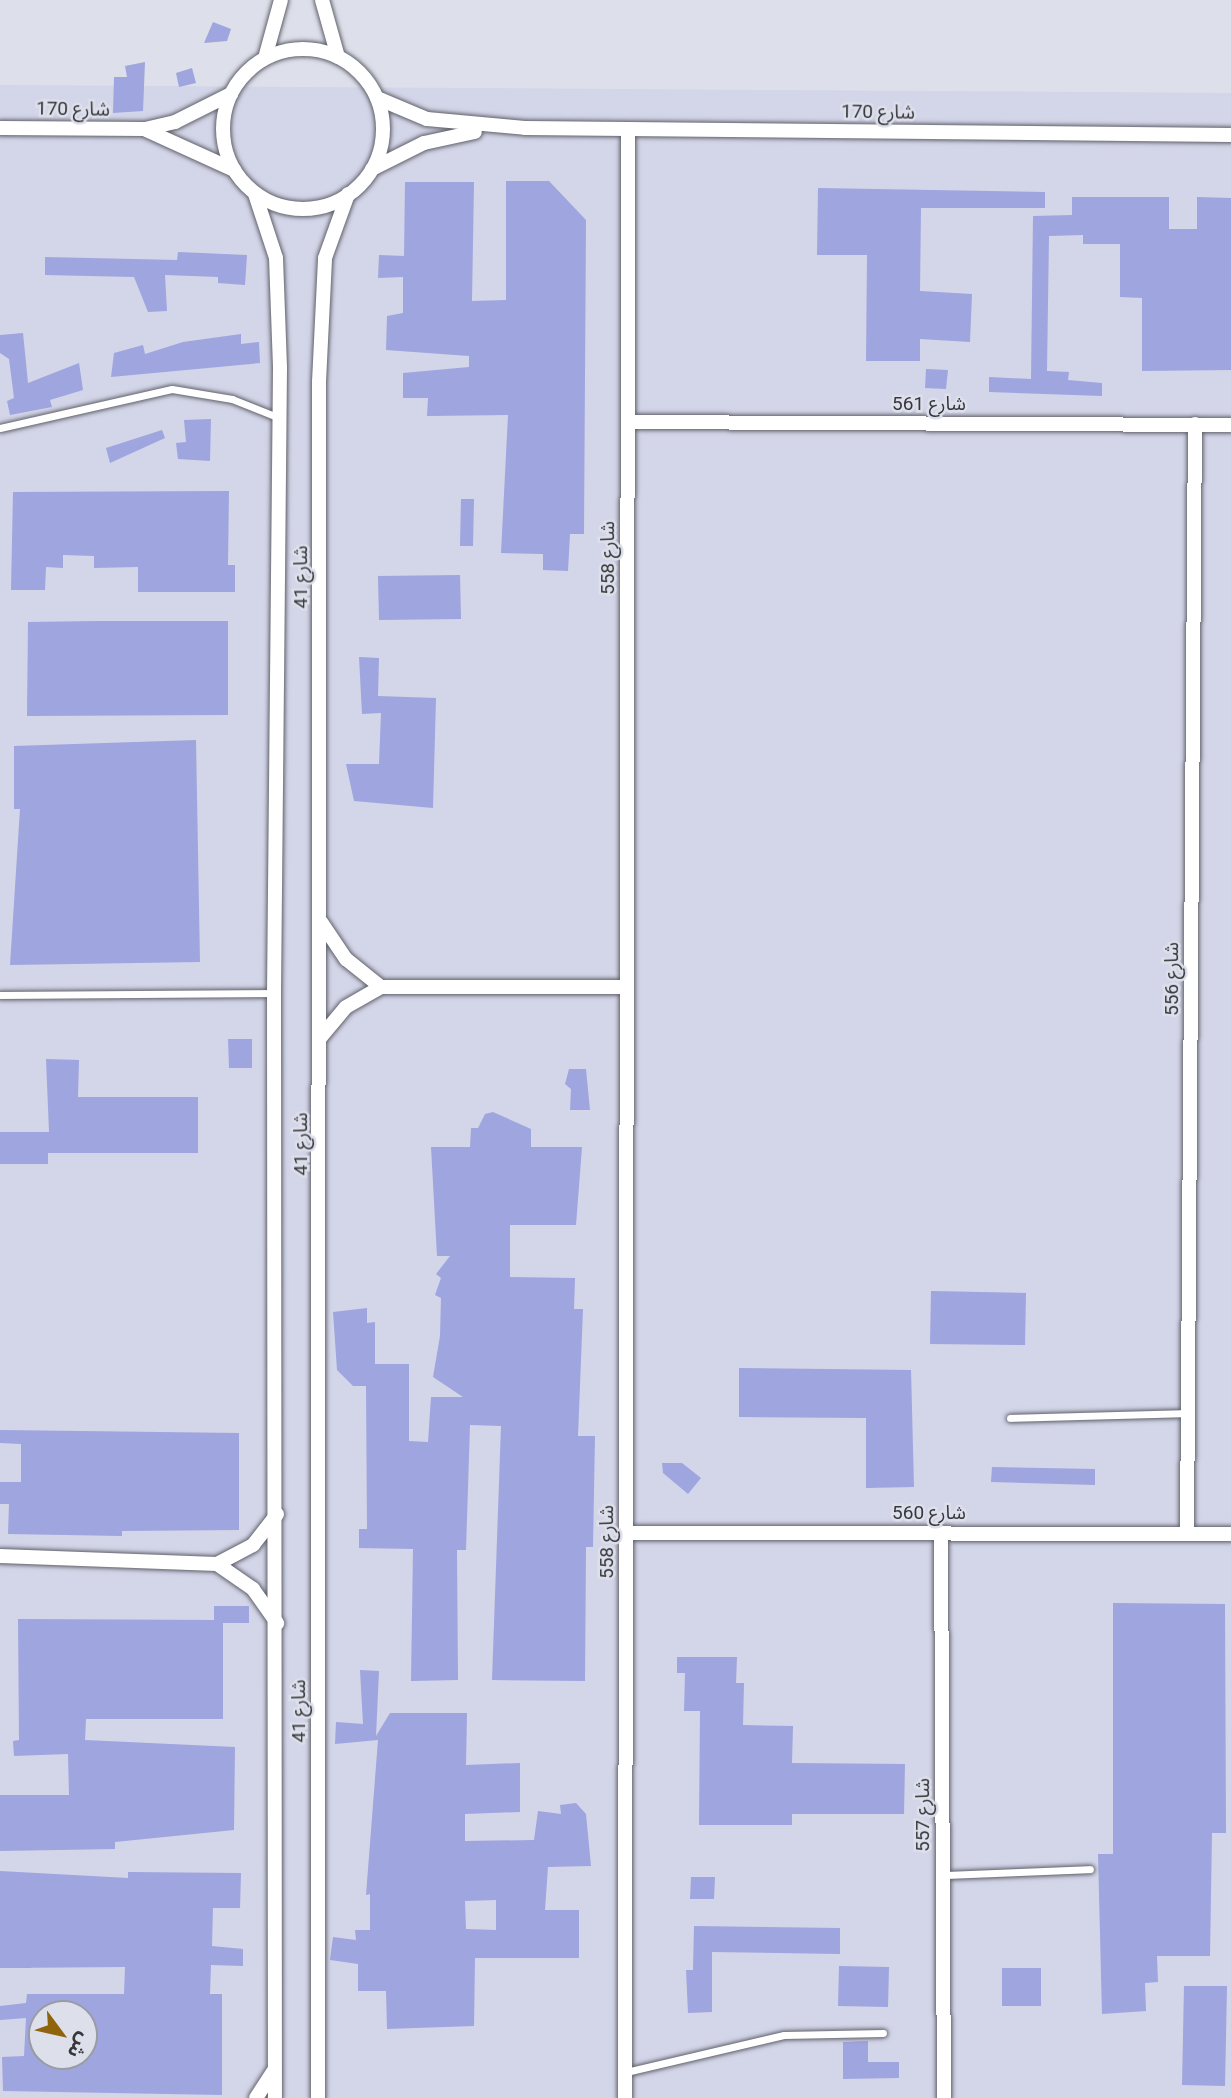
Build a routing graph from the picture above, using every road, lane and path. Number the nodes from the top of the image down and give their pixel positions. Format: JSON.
{"nodes":[{"id":1,"x":281,"y":0,"type":"edge"},
{"id":2,"x":322,"y":0,"type":"edge"},
{"id":3,"x":338,"y":57,"type":"junction"},
{"id":4,"x":265,"y":58,"type":"junction"},
{"id":5,"x":230,"y":94,"type":"junction"},
{"id":6,"x":377,"y":99,"type":"junction"},
{"id":7,"x":0,"y":128,"type":"edge"},
{"id":8,"x":525,"y":128,"type":"junction"},
{"id":9,"x":145,"y":130,"type":"junction"},
{"id":10,"x":628,"y":130,"type":"junction"},
{"id":11,"x":1231,"y":135,"type":"edge"},
{"id":12,"x":372,"y":169,"type":"junction"},
{"id":13,"x":234,"y":170,"type":"junction"},
{"id":14,"x":256,"y":194,"type":"junction"},
{"id":15,"x":348,"y":194,"type":"junction"},
{"id":16,"x":280,"y":418,"type":"junction"},
{"id":17,"x":628,"y":422,"type":"junction"},
{"id":18,"x":1195,"y":424,"type":"junction"},
{"id":19,"x":1231,"y":425,"type":"edge"},
{"id":20,"x":0,"y":428,"type":"edge"},
{"id":21,"x":321,"y":922,"type":"junction"},
{"id":22,"x":381,"y":987,"type":"junction"},
{"id":23,"x":627,"y":987,"type":"junction"},
{"id":24,"x":274,"y":993,"type":"junction"},
{"id":25,"x":0,"y":995,"type":"edge"},
{"id":26,"x":320,"y":1038,"type":"junction"},
{"id":27,"x":1188,"y":1413,"type":"junction"},
{"id":28,"x":1010,"y":1418,"type":"dead end"},
{"id":29,"x":278,"y":1513,"type":"junction"},
{"id":30,"x":941,"y":1533,"type":"junction"},
{"id":31,"x":1187,"y":1533,"type":"junction"},
{"id":32,"x":627,"y":1534,"type":"junction"},
{"id":33,"x":1231,"y":1534,"type":"edge"},
{"id":34,"x":0,"y":1556,"type":"edge"},
{"id":35,"x":217,"y":1564,"type":"junction"},
{"id":36,"x":278,"y":1626,"type":"junction"},
{"id":37,"x":1090,"y":1869,"type":"dead end"},
{"id":38,"x":943,"y":1875,"type":"junction"},
{"id":39,"x":883,"y":2033,"type":"dead end"},
{"id":40,"x":275,"y":2067,"type":"junction"},
{"id":41,"x":625,"y":2072,"type":"junction"},
{"id":42,"x":256,"y":2098,"type":"edge"},
{"id":43,"x":275,"y":2098,"type":"edge"},
{"id":44,"x":318,"y":2098,"type":"edge"},
{"id":45,"x":625,"y":2098,"type":"edge"},
{"id":46,"x":944,"y":2098,"type":"edge"}],
"edges":[{"from":1,"to":4,"type":"street"},
{"from":2,"to":3,"type":"street"},
{"from":3,"to":4,"type":"street"},
{"from":3,"to":6,"type":"street"},
{"from":4,"to":5,"type":"street"},
{"from":5,"to":9,"type":"street","name":"شارع 170"},
{"from":5,"to":13,"type":"street"},
{"from":6,"to":8,"type":"street","name":"شارع 170"},
{"from":6,"to":12,"type":"street"},
{"from":7,"to":9,"type":"street","name":"شارع 170"},
{"from":8,"to":10,"type":"street","name":"شارع 170"},
{"from":8,"to":12,"type":"street","name":"شارع 170"},
{"from":9,"to":13,"type":"street","name":"شارع 170"},
{"from":10,"to":11,"type":"street","name":"شارع 170"},
{"from":10,"to":17,"type":"street","name":"شارع 558"},
{"from":12,"to":15,"type":"street"},
{"from":13,"to":14,"type":"street"},
{"from":14,"to":15,"type":"street"},
{"from":14,"to":16,"type":"street","name":"شارع 41"},
{"from":15,"to":21,"type":"street","name":"شارع 41"},
{"from":16,"to":20,"type":"lane"},
{"from":16,"to":24,"type":"street","name":"شارع 41"},
{"from":17,"to":18,"type":"street","name":"شارع 561"},
{"from":17,"to":23,"type":"street","name":"شارع 558"},
{"from":18,"to":19,"type":"street","name":"شارع 561"},
{"from":18,"to":27,"type":"street","name":"شارع 556"},
{"from":21,"to":22,"type":"street"},
{"from":21,"to":26,"type":"street","name":"شارع 41"},
{"from":22,"to":23,"type":"street"},
{"from":22,"to":26,"type":"street"},
{"from":23,"to":32,"type":"street","name":"شارع 558"},
{"from":24,"to":25,"type":"lane"},
{"from":24,"to":29,"type":"street","name":"شارع 41"},
{"from":26,"to":44,"type":"street","name":"شارع 41"},
{"from":27,"to":28,"type":"lane"},
{"from":27,"to":31,"type":"street","name":"شارع 556"},
{"from":29,"to":35,"type":"street"},
{"from":29,"to":36,"type":"street","name":"شارع 41"},
{"from":30,"to":31,"type":"street","name":"شارع 560"},
{"from":30,"to":32,"type":"street","name":"شارع 560"},
{"from":30,"to":38,"type":"street","name":"شارع 557"},
{"from":31,"to":33,"type":"street","name":"شارع 560"},
{"from":32,"to":41,"type":"street","name":"شارع 558"},
{"from":34,"to":35,"type":"street"},
{"from":35,"to":36,"type":"street"},
{"from":36,"to":40,"type":"street","name":"شارع 41"},
{"from":37,"to":38,"type":"lane"},
{"from":38,"to":46,"type":"street","name":"شارع 557"},
{"from":39,"to":41,"type":"lane"},
{"from":40,"to":42,"type":"street"},
{"from":40,"to":43,"type":"street","name":"شارع 41"},
{"from":41,"to":45,"type":"street","name":"شارع 558"}]}
